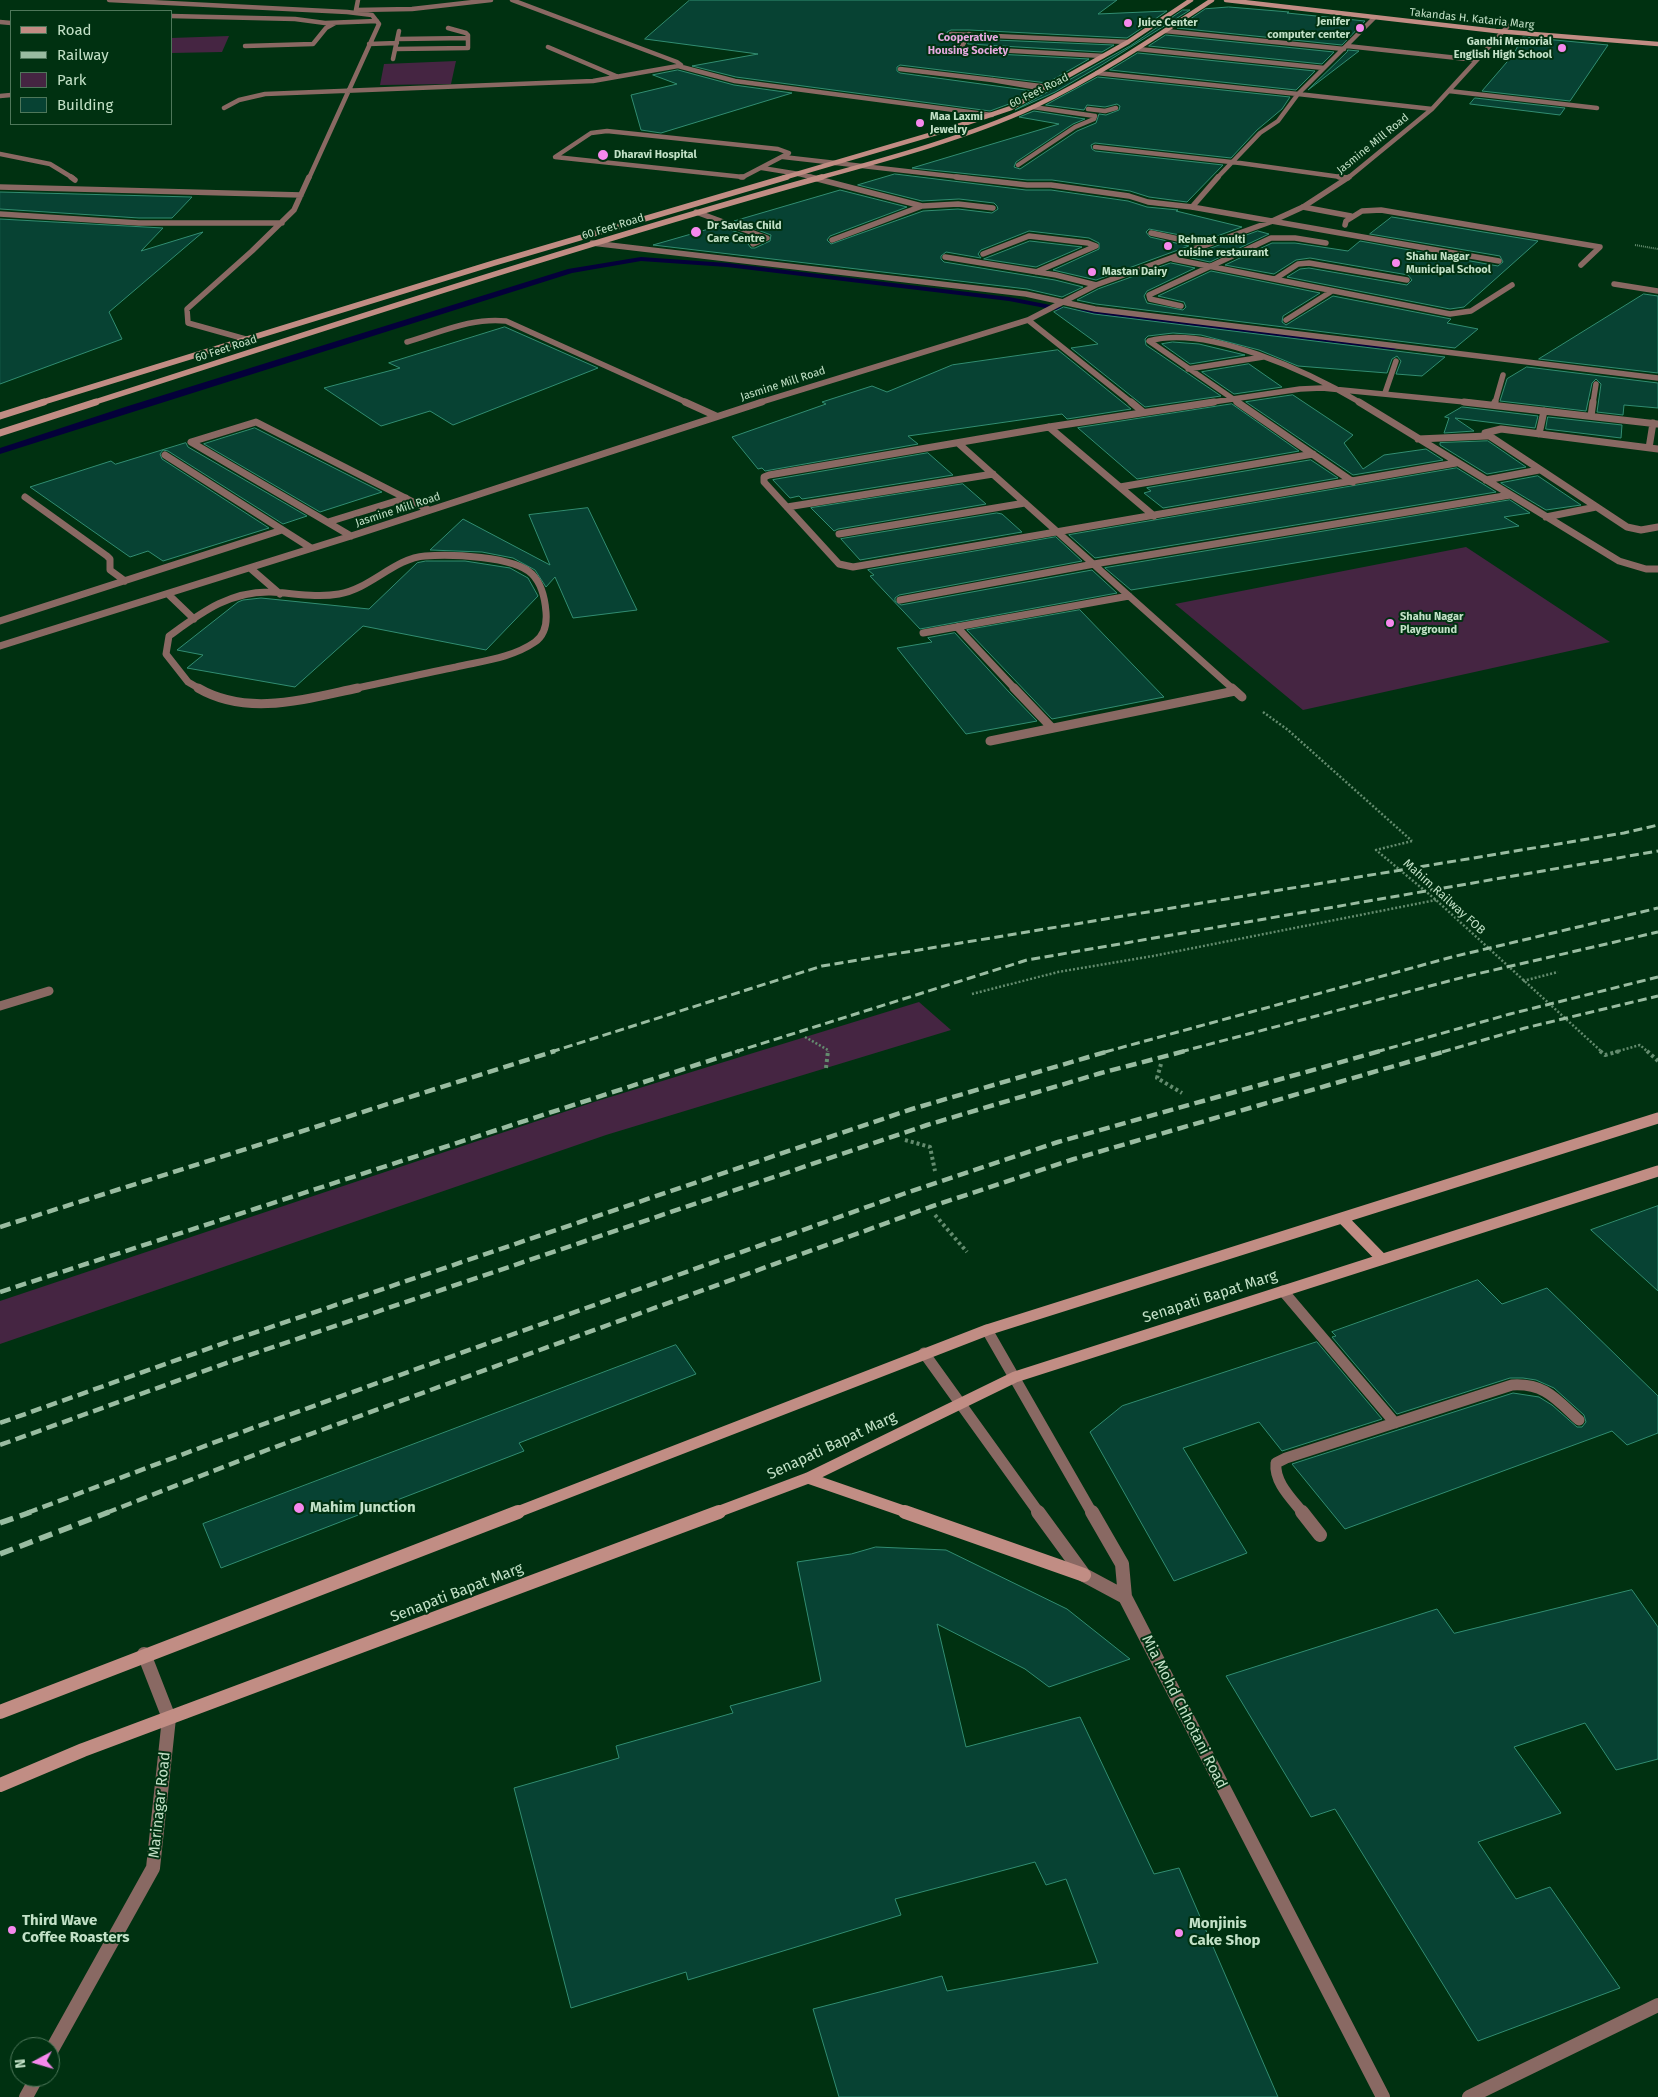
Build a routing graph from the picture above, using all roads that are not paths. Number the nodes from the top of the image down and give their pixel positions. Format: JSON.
{"nodes":[{"id":1,"x":109,"y":0,"type":"edge"},
{"id":2,"x":358,"y":0,"type":"edge"},
{"id":3,"x":491,"y":0,"type":"edge"},
{"id":4,"x":512,"y":0,"type":"edge"},
{"id":5,"x":1212,"y":0,"type":"edge"},
{"id":6,"x":1226,"y":0,"type":"edge"},
{"id":7,"x":1273,"y":0,"type":"edge"},
{"id":8,"x":1189,"y":1,"type":"edge"},
{"id":9,"x":1321,"y":6,"type":"junction"},
{"id":10,"x":1312,"y":10,"type":"junction"},
{"id":11,"x":373,"y":12,"type":"junction"},
{"id":12,"x":172,"y":16,"type":"edge"},
{"id":13,"x":1374,"y":18,"type":"junction"},
{"id":14,"x":1451,"y":20,"type":"dead end"},
{"id":15,"x":377,"y":21,"type":"junction"},
{"id":16,"x":335,"y":23,"type":"junction"},
{"id":17,"x":1498,"y":25,"type":"dead end"},
{"id":18,"x":1508,"y":26,"type":"junction"},
{"id":19,"x":448,"y":28,"type":"dead end"},
{"id":20,"x":399,"y":31,"type":"dead end"},
{"id":21,"x":1165,"y":31,"type":"junction"},
{"id":22,"x":1502,"y":31,"type":"junction"},
{"id":23,"x":951,"y":34,"type":"dead end"},
{"id":24,"x":969,"y":34,"type":"junction"},
{"id":25,"x":468,"y":38,"type":"junction"},
{"id":26,"x":1658,"y":39,"type":"edge"},
{"id":27,"x":397,"y":41,"type":"junction"},
{"id":28,"x":1128,"y":42,"type":"junction"},
{"id":29,"x":370,"y":44,"type":"junction"},
{"id":30,"x":1658,"y":44,"type":"edge"},
{"id":31,"x":245,"y":46,"type":"dead end"},
{"id":32,"x":548,"y":48,"type":"dead end"},
{"id":33,"x":1345,"y":48,"type":"junction"},
{"id":34,"x":1138,"y":49,"type":"junction"},
{"id":35,"x":395,"y":50,"type":"junction"},
{"id":36,"x":1103,"y":56,"type":"junction"},
{"id":37,"x":393,"y":59,"type":"dead end"},
{"id":38,"x":1476,"y":60,"type":"junction"},
{"id":39,"x":678,"y":66,"type":"junction"},
{"id":40,"x":1086,"y":66,"type":"junction"},
{"id":41,"x":1104,"y":68,"type":"junction"},
{"id":42,"x":1324,"y":68,"type":"junction"},
{"id":43,"x":900,"y":69,"type":"dead end"},
{"id":44,"x":1097,"y":73,"type":"junction"},
{"id":45,"x":617,"y":76,"type":"junction"},
{"id":46,"x":1046,"y":88,"type":"junction"},
{"id":47,"x":1449,"y":91,"type":"junction"},
{"id":48,"x":347,"y":92,"type":"junction"},
{"id":49,"x":1298,"y":94,"type":"junction"},
{"id":50,"x":1044,"y":102,"type":"junction"},
{"id":51,"x":1053,"y":103,"type":"dead end"},
{"id":52,"x":1072,"y":106,"type":"dead end"},
{"id":53,"x":1034,"y":107,"type":"junction"},
{"id":54,"x":224,"y":108,"type":"dead end"},
{"id":55,"x":1116,"y":108,"type":"dead end"},
{"id":56,"x":1598,"y":108,"type":"dead end"},
{"id":57,"x":1432,"y":109,"type":"junction"},
{"id":58,"x":992,"y":115,"type":"junction"},
{"id":59,"x":1095,"y":147,"type":"dead end"},
{"id":60,"x":0,"y":154,"type":"edge"},
{"id":61,"x":783,"y":157,"type":"junction"},
{"id":62,"x":1231,"y":162,"type":"junction"},
{"id":63,"x":836,"y":163,"type":"junction"},
{"id":64,"x":1018,"y":165,"type":"dead end"},
{"id":65,"x":861,"y":166,"type":"junction"},
{"id":66,"x":762,"y":168,"type":"junction"},
{"id":67,"x":799,"y":174,"type":"junction"},
{"id":68,"x":814,"y":178,"type":"junction"},
{"id":69,"x":1348,"y":178,"type":"junction"},
{"id":70,"x":75,"y":180,"type":"dead end"},
{"id":71,"x":0,"y":187,"type":"edge"},
{"id":72,"x":301,"y":195,"type":"junction"},
{"id":73,"x":922,"y":206,"type":"junction"},
{"id":74,"x":1192,"y":207,"type":"junction"},
{"id":75,"x":1303,"y":207,"type":"junction"},
{"id":76,"x":993,"y":208,"type":"dead end"},
{"id":77,"x":696,"y":212,"type":"junction"},
{"id":78,"x":0,"y":214,"type":"edge"},
{"id":79,"x":1351,"y":216,"type":"junction"},
{"id":80,"x":1270,"y":222,"type":"junction"},
{"id":81,"x":282,"y":223,"type":"junction"},
{"id":82,"x":1345,"y":225,"type":"dead end"},
{"id":83,"x":1151,"y":233,"type":"dead end"},
{"id":84,"x":832,"y":240,"type":"dead end"},
{"id":85,"x":592,"y":243,"type":"junction"},
{"id":86,"x":1326,"y":243,"type":"dead end"},
{"id":87,"x":753,"y":244,"type":"dead end"},
{"id":88,"x":1207,"y":245,"type":"junction"},
{"id":89,"x":983,"y":254,"type":"dead end"},
{"id":90,"x":945,"y":257,"type":"dead end"},
{"id":91,"x":1172,"y":259,"type":"junction"},
{"id":92,"x":1499,"y":262,"type":"dead end"},
{"id":93,"x":1581,"y":265,"type":"dead end"},
{"id":94,"x":1211,"y":267,"type":"junction"},
{"id":95,"x":1036,"y":272,"type":"junction"},
{"id":96,"x":1275,"y":279,"type":"junction"},
{"id":97,"x":1407,"y":280,"type":"dead end"},
{"id":98,"x":1614,"y":284,"type":"dead end"},
{"id":99,"x":1096,"y":285,"type":"junction"},
{"id":100,"x":1512,"y":285,"type":"dead end"},
{"id":101,"x":1332,"y":291,"type":"junction"},
{"id":102,"x":1658,"y":292,"type":"edge"},
{"id":103,"x":1066,"y":302,"type":"junction"},
{"id":104,"x":1181,"y":306,"type":"dead end"},
{"id":105,"x":1028,"y":320,"type":"junction"},
{"id":106,"x":1286,"y":320,"type":"dead end"},
{"id":107,"x":250,"y":340,"type":"junction"},
{"id":108,"x":407,"y":342,"type":"dead end"},
{"id":109,"x":1265,"y":357,"type":"junction"},
{"id":110,"x":1396,"y":361,"type":"dead end"},
{"id":111,"x":1188,"y":369,"type":"junction"},
{"id":112,"x":1503,"y":375,"type":"dead end"},
{"id":113,"x":1658,"y":378,"type":"edge"},
{"id":114,"x":1596,"y":384,"type":"dead end"},
{"id":115,"x":1339,"y":390,"type":"junction"},
{"id":116,"x":1385,"y":393,"type":"junction"},
{"id":117,"x":1233,"y":399,"type":"junction"},
{"id":118,"x":1494,"y":405,"type":"junction"},
{"id":119,"x":1544,"y":411,"type":"junction"},
{"id":120,"x":1143,"y":412,"type":"junction"},
{"id":121,"x":0,"y":416,"type":"edge"},
{"id":122,"x":716,"y":416,"type":"junction"},
{"id":123,"x":1591,"y":416,"type":"junction"},
{"id":124,"x":1655,"y":424,"type":"edge"},
{"id":125,"x":1049,"y":427,"type":"junction"},
{"id":126,"x":0,"y":433,"type":"edge"},
{"id":127,"x":1539,"y":434,"type":"junction"},
{"id":128,"x":1487,"y":436,"type":"junction"},
{"id":129,"x":1418,"y":439,"type":"junction"},
{"id":130,"x":958,"y":442,"type":"junction"},
{"id":131,"x":1649,"y":448,"type":"junction"},
{"id":132,"x":1658,"y":449,"type":"edge"},
{"id":133,"x":165,"y":454,"type":"dead end"},
{"id":134,"x":1313,"y":454,"type":"junction"},
{"id":135,"x":1456,"y":463,"type":"junction"},
{"id":136,"x":1539,"y":470,"type":"junction"},
{"id":137,"x":993,"y":474,"type":"junction"},
{"id":138,"x":1486,"y":480,"type":"junction"},
{"id":139,"x":1353,"y":482,"type":"junction"},
{"id":140,"x":1120,"y":487,"type":"junction"},
{"id":141,"x":1510,"y":494,"type":"junction"},
{"id":142,"x":25,"y":497,"type":"dead end"},
{"id":143,"x":406,"y":498,"type":"junction"},
{"id":144,"x":1025,"y":502,"type":"junction"},
{"id":145,"x":787,"y":507,"type":"junction"},
{"id":146,"x":1596,"y":507,"type":"junction"},
{"id":147,"x":429,"y":510,"type":"junction"},
{"id":148,"x":1154,"y":516,"type":"junction"},
{"id":149,"x":1546,"y":517,"type":"junction"},
{"id":150,"x":328,"y":522,"type":"junction"},
{"id":151,"x":1658,"y":528,"type":"edge"},
{"id":152,"x":282,"y":530,"type":"junction"},
{"id":153,"x":1058,"y":532,"type":"junction"},
{"id":154,"x":839,"y":534,"type":"dead end"},
{"id":155,"x":351,"y":536,"type":"junction"},
{"id":156,"x":311,"y":548,"type":"junction"},
{"id":157,"x":1094,"y":564,"type":"junction"},
{"id":158,"x":250,"y":568,"type":"junction"},
{"id":159,"x":1658,"y":569,"type":"edge"},
{"id":160,"x":125,"y":581,"type":"junction"},
{"id":161,"x":168,"y":594,"type":"junction"},
{"id":162,"x":280,"y":594,"type":"junction"},
{"id":163,"x":1129,"y":596,"type":"junction"},
{"id":164,"x":900,"y":600,"type":"dead end"},
{"id":165,"x":194,"y":618,"type":"junction"},
{"id":166,"x":0,"y":621,"type":"edge"},
{"id":167,"x":957,"y":627,"type":"junction"},
{"id":168,"x":922,"y":633,"type":"dead end"},
{"id":169,"x":0,"y":646,"type":"edge"},
{"id":170,"x":1052,"y":728,"type":"junction"},
{"id":171,"x":990,"y":741,"type":"dead end"},
{"id":172,"x":49,"y":991,"type":"dead end"},
{"id":173,"x":0,"y":1006,"type":"edge"},
{"id":174,"x":1658,"y":1118,"type":"edge"},
{"id":175,"x":1658,"y":1171,"type":"edge"},
{"id":176,"x":1342,"y":1218,"type":"junction"},
{"id":177,"x":1382,"y":1259,"type":"junction"},
{"id":178,"x":1283,"y":1291,"type":"junction"},
{"id":179,"x":987,"y":1330,"type":"junction"},
{"id":180,"x":924,"y":1353,"type":"junction"},
{"id":181,"x":1015,"y":1377,"type":"junction"},
{"id":182,"x":960,"y":1402,"type":"junction"},
{"id":183,"x":1579,"y":1420,"type":"dead end"},
{"id":184,"x":1396,"y":1423,"type":"junction"},
{"id":185,"x":808,"y":1478,"type":"junction"},
{"id":186,"x":1320,"y":1535,"type":"dead end"},
{"id":187,"x":1084,"y":1575,"type":"junction"},
{"id":188,"x":1125,"y":1598,"type":"junction"},
{"id":189,"x":144,"y":1654,"type":"junction"},
{"id":190,"x":0,"y":1712,"type":"edge"},
{"id":191,"x":168,"y":1718,"type":"junction"},
{"id":192,"x":0,"y":1785,"type":"edge"},
{"id":193,"x":1658,"y":2005,"type":"edge"},
{"id":194,"x":59,"y":2037,"type":"edge"},
{"id":195,"x":1383,"y":2097,"type":"edge"},
{"id":196,"x":1469,"y":2097,"type":"edge"}],
"edges":[{"from":1,"to":11,"type":"street"},
{"from":2,"to":11,"type":"street"},
{"from":3,"to":11,"type":"street"},
{"from":4,"to":39,"type":"street"},
{"from":5,"to":21,"type":"main road","name":"60 Feet Road"},
{"from":6,"to":10,"type":"main road","name":"Takandas H. Kataria Marg"},
{"from":7,"to":9,"type":"main road","name":"Takandas H. Kataria Marg"},
{"from":8,"to":28,"type":"main road","name":"60 Feet Road"},
{"from":9,"to":10,"type":"main road"},
{"from":9,"to":14,"type":"main road","name":"Takandas H. Kataria Marg"},
{"from":10,"to":13,"type":"main road","name":"Takandas H. Kataria Marg"},
{"from":11,"to":15,"type":"street"},
{"from":12,"to":16,"type":"street"},
{"from":13,"to":22,"type":"main road","name":"Takandas H. Kataria Marg"},
{"from":13,"to":33,"type":"street"},
{"from":15,"to":16,"type":"street"},
{"from":15,"to":29,"type":"street"},
{"from":16,"to":31,"type":"street"},
{"from":17,"to":18,"type":"main road","name":"Takandas H. Kataria Marg"},
{"from":18,"to":22,"type":"street","name":"Jasmine Mill Road"},
{"from":18,"to":26,"type":"main road","name":"Takandas H. Kataria Marg"},
{"from":19,"to":25,"type":"street"},
{"from":20,"to":27,"type":"street"},
{"from":21,"to":33,"type":"street"},
{"from":21,"to":34,"type":"main road","name":"60 Feet Road"},
{"from":22,"to":30,"type":"main road","name":"Takandas H. Kataria Marg"},
{"from":22,"to":38,"type":"street","name":"Jasmine Mill Road"},
{"from":23,"to":24,"type":"street"},
{"from":24,"to":28,"type":"street"},
{"from":24,"to":36,"type":"street"},
{"from":25,"to":27,"type":"street"},
{"from":25,"to":35,"type":"street"},
{"from":27,"to":29,"type":"street"},
{"from":27,"to":35,"type":"street"},
{"from":28,"to":36,"type":"main road","name":"60 Feet Road"},
{"from":29,"to":48,"type":"street"},
{"from":32,"to":45,"type":"street"},
{"from":33,"to":38,"type":"street"},
{"from":33,"to":42,"type":"street"},
{"from":34,"to":41,"type":"main road","name":"60 Feet Road"},
{"from":34,"to":42,"type":"street"},
{"from":35,"to":37,"type":"street"},
{"from":36,"to":40,"type":"main road","name":"60 Feet Road"},
{"from":38,"to":47,"type":"street","name":"Jasmine Mill Road"},
{"from":39,"to":45,"type":"street"},
{"from":39,"to":58,"type":"street"},
{"from":40,"to":41,"type":"main road"},
{"from":40,"to":46,"type":"main road","name":"60 Feet Road"},
{"from":41,"to":44,"type":"main road","name":"60 Feet Road"},
{"from":42,"to":49,"type":"street"},
{"from":43,"to":46,"type":"street"},
{"from":44,"to":49,"type":"street"},
{"from":44,"to":50,"type":"main road","name":"60 Feet Road"},
{"from":45,"to":48,"type":"street"},
{"from":46,"to":58,"type":"main road","name":"60 Feet Road"},
{"from":47,"to":56,"type":"street"},
{"from":47,"to":57,"type":"street","name":"Jasmine Mill Road"},
{"from":48,"to":54,"type":"street"},
{"from":48,"to":72,"type":"street"},
{"from":49,"to":57,"type":"street"},
{"from":49,"to":62,"type":"street"},
{"from":50,"to":51,"type":"street"},
{"from":50,"to":53,"type":"main road","name":"60 Feet Road"},
{"from":52,"to":55,"type":"street"},
{"from":53,"to":64,"type":"street"},
{"from":53,"to":65,"type":"main road","name":"60 Feet Road"},
{"from":57,"to":69,"type":"street","name":"Jasmine Mill Road"},
{"from":58,"to":63,"type":"main road","name":"60 Feet Road"},
{"from":59,"to":62,"type":"street"},
{"from":60,"to":70,"type":"street"},
{"from":61,"to":63,"type":"street"},
{"from":61,"to":66,"type":"street"},
{"from":61,"to":66,"type":"street"},
{"from":62,"to":69,"type":"street"},
{"from":62,"to":74,"type":"street"},
{"from":63,"to":65,"type":"street"},
{"from":63,"to":67,"type":"main road","name":"60 Feet Road"},
{"from":65,"to":68,"type":"main road","name":"60 Feet Road"},
{"from":65,"to":74,"type":"street"},
{"from":66,"to":67,"type":"street"},
{"from":67,"to":68,"type":"street"},
{"from":67,"to":107,"type":"main road","name":"60 Feet Road"},
{"from":68,"to":73,"type":"street"},
{"from":68,"to":77,"type":"main road","name":"60 Feet Road"},
{"from":69,"to":75,"type":"street","name":"Jasmine Mill Road"},
{"from":71,"to":72,"type":"street"},
{"from":72,"to":81,"type":"street"},
{"from":73,"to":76,"type":"street"},
{"from":73,"to":84,"type":"street"},
{"from":74,"to":80,"type":"street"},
{"from":75,"to":79,"type":"street"},
{"from":75,"to":80,"type":"street","name":"Jasmine Mill Road"},
{"from":77,"to":85,"type":"main road","name":"60 Feet Road"},
{"from":77,"to":87,"type":"street"},
{"from":78,"to":81,"type":"street"},
{"from":79,"to":82,"type":"street"},
{"from":79,"to":93,"type":"street"},
{"from":80,"to":88,"type":"street","name":"Jasmine Mill Road"},
{"from":80,"to":92,"type":"street"},
{"from":81,"to":107,"type":"street"},
{"from":83,"to":88,"type":"street"},
{"from":85,"to":103,"type":"street"},
{"from":85,"to":126,"type":"main road","name":"60 Feet Road"},
{"from":86,"to":94,"type":"street"},
{"from":88,"to":91,"type":"street","name":"Jasmine Mill Road"},
{"from":89,"to":95,"type":"street"},
{"from":90,"to":95,"type":"street"},
{"from":91,"to":94,"type":"street"},
{"from":91,"to":99,"type":"street","name":"Jasmine Mill Road"},
{"from":94,"to":96,"type":"street"},
{"from":94,"to":104,"type":"street"},
{"from":95,"to":99,"type":"street"},
{"from":96,"to":97,"type":"street"},
{"from":96,"to":101,"type":"street"},
{"from":98,"to":102,"type":"street"},
{"from":99,"to":103,"type":"street","name":"Jasmine Mill Road"},
{"from":100,"to":101,"type":"street"},
{"from":101,"to":106,"type":"street"},
{"from":103,"to":105,"type":"street","name":"Jasmine Mill Road"},
{"from":103,"to":113,"type":"street"},
{"from":105,"to":120,"type":"street"},
{"from":105,"to":122,"type":"street","name":"Jasmine Mill Road"},
{"from":107,"to":121,"type":"main road","name":"60 Feet Road"},
{"from":108,"to":122,"type":"street"},
{"from":109,"to":111,"type":"street"},
{"from":109,"to":111,"type":"street"},
{"from":109,"to":115,"type":"street"},
{"from":110,"to":116,"type":"street"},
{"from":111,"to":117,"type":"street"},
{"from":112,"to":118,"type":"street"},
{"from":114,"to":123,"type":"street"},
{"from":115,"to":116,"type":"street"},
{"from":115,"to":117,"type":"street"},
{"from":115,"to":129,"type":"street"},
{"from":116,"to":118,"type":"street"},
{"from":117,"to":120,"type":"street"},
{"from":117,"to":134,"type":"street"},
{"from":118,"to":119,"type":"street"},
{"from":119,"to":123,"type":"street"},
{"from":119,"to":127,"type":"street"},
{"from":120,"to":125,"type":"street"},
{"from":122,"to":147,"type":"street","name":"Jasmine Mill Road"},
{"from":123,"to":124,"type":"street"},
{"from":124,"to":131,"type":"street"},
{"from":125,"to":130,"type":"street"},
{"from":125,"to":140,"type":"street"},
{"from":127,"to":128,"type":"street"},
{"from":127,"to":131,"type":"street"},
{"from":128,"to":129,"type":"street"},
{"from":128,"to":136,"type":"street"},
{"from":129,"to":135,"type":"street"},
{"from":130,"to":137,"type":"street"},
{"from":130,"to":145,"type":"street"},
{"from":131,"to":132,"type":"street"},
{"from":133,"to":152,"type":"street"},
{"from":134,"to":139,"type":"street"},
{"from":134,"to":140,"type":"street"},
{"from":135,"to":138,"type":"street"},
{"from":135,"to":139,"type":"street"},
{"from":136,"to":138,"type":"street"},
{"from":136,"to":146,"type":"street"},
{"from":137,"to":144,"type":"street"},
{"from":137,"to":145,"type":"street"},
{"from":138,"to":141,"type":"street"},
{"from":139,"to":148,"type":"street"},
{"from":140,"to":148,"type":"street"},
{"from":141,"to":149,"type":"street"},
{"from":141,"to":157,"type":"street"},
{"from":142,"to":160,"type":"street"},
{"from":143,"to":147,"type":"street"},
{"from":143,"to":150,"type":"street"},
{"from":143,"to":150,"type":"street"},
{"from":144,"to":153,"type":"street"},
{"from":144,"to":154,"type":"street"},
{"from":145,"to":153,"type":"street"},
{"from":146,"to":149,"type":"street"},
{"from":146,"to":151,"type":"street"},
{"from":147,"to":155,"type":"street","name":"Jasmine Mill Road"},
{"from":148,"to":153,"type":"street"},
{"from":149,"to":159,"type":"street"},
{"from":150,"to":155,"type":"street"},
{"from":152,"to":156,"type":"street"},
{"from":152,"to":160,"type":"street"},
{"from":153,"to":157,"type":"street"},
{"from":155,"to":156,"type":"street","name":"Jasmine Mill Road"},
{"from":156,"to":158,"type":"street","name":"Jasmine Mill Road"},
{"from":157,"to":163,"type":"street"},
{"from":157,"to":164,"type":"street"},
{"from":158,"to":161,"type":"street","name":"Jasmine Mill Road"},
{"from":158,"to":162,"type":"street"},
{"from":160,"to":166,"type":"street"},
{"from":161,"to":165,"type":"street"},
{"from":161,"to":169,"type":"street","name":"Jasmine Mill Road"},
{"from":162,"to":165,"type":"street"},
{"from":162,"to":165,"type":"street"},
{"from":163,"to":167,"type":"street"},
{"from":163,"to":170,"type":"street"},
{"from":167,"to":168,"type":"street"},
{"from":167,"to":170,"type":"street"},
{"from":170,"to":171,"type":"street"},
{"from":172,"to":173,"type":"street"},
{"from":174,"to":176,"type":"main road"},
{"from":175,"to":177,"type":"main road","name":"Senapati Bapat Marg"},
{"from":176,"to":177,"type":"main road"},
{"from":176,"to":179,"type":"main road"},
{"from":177,"to":178,"type":"main road","name":"Senapati Bapat Marg"},
{"from":178,"to":181,"type":"main road","name":"Senapati Bapat Marg"},
{"from":178,"to":184,"type":"street"},
{"from":179,"to":180,"type":"main road"},
{"from":179,"to":181,"type":"street","name":"Mia Mohd Chhotani Road"},
{"from":180,"to":182,"type":"street"},
{"from":180,"to":189,"type":"main road"},
{"from":181,"to":182,"type":"main road","name":"Senapati Bapat Marg"},
{"from":181,"to":188,"type":"street","name":"Mia Mohd Chhotani Road"},
{"from":182,"to":185,"type":"main road","name":"Senapati Bapat Marg"},
{"from":182,"to":187,"type":"street"},
{"from":183,"to":184,"type":"street"},
{"from":184,"to":186,"type":"street"},
{"from":185,"to":187,"type":"main road"},
{"from":185,"to":191,"type":"main road","name":"Senapati Bapat Marg"},
{"from":187,"to":188,"type":"street"},
{"from":188,"to":195,"type":"street","name":"Mia Mohd Chhotani Road"},
{"from":189,"to":190,"type":"main road"},
{"from":189,"to":191,"type":"street","name":"Marinagar Road"},
{"from":191,"to":192,"type":"main road","name":"Senapati Bapat Marg"},
{"from":191,"to":194,"type":"street","name":"Marinagar Road"},
{"from":193,"to":196,"type":"street"}]}
